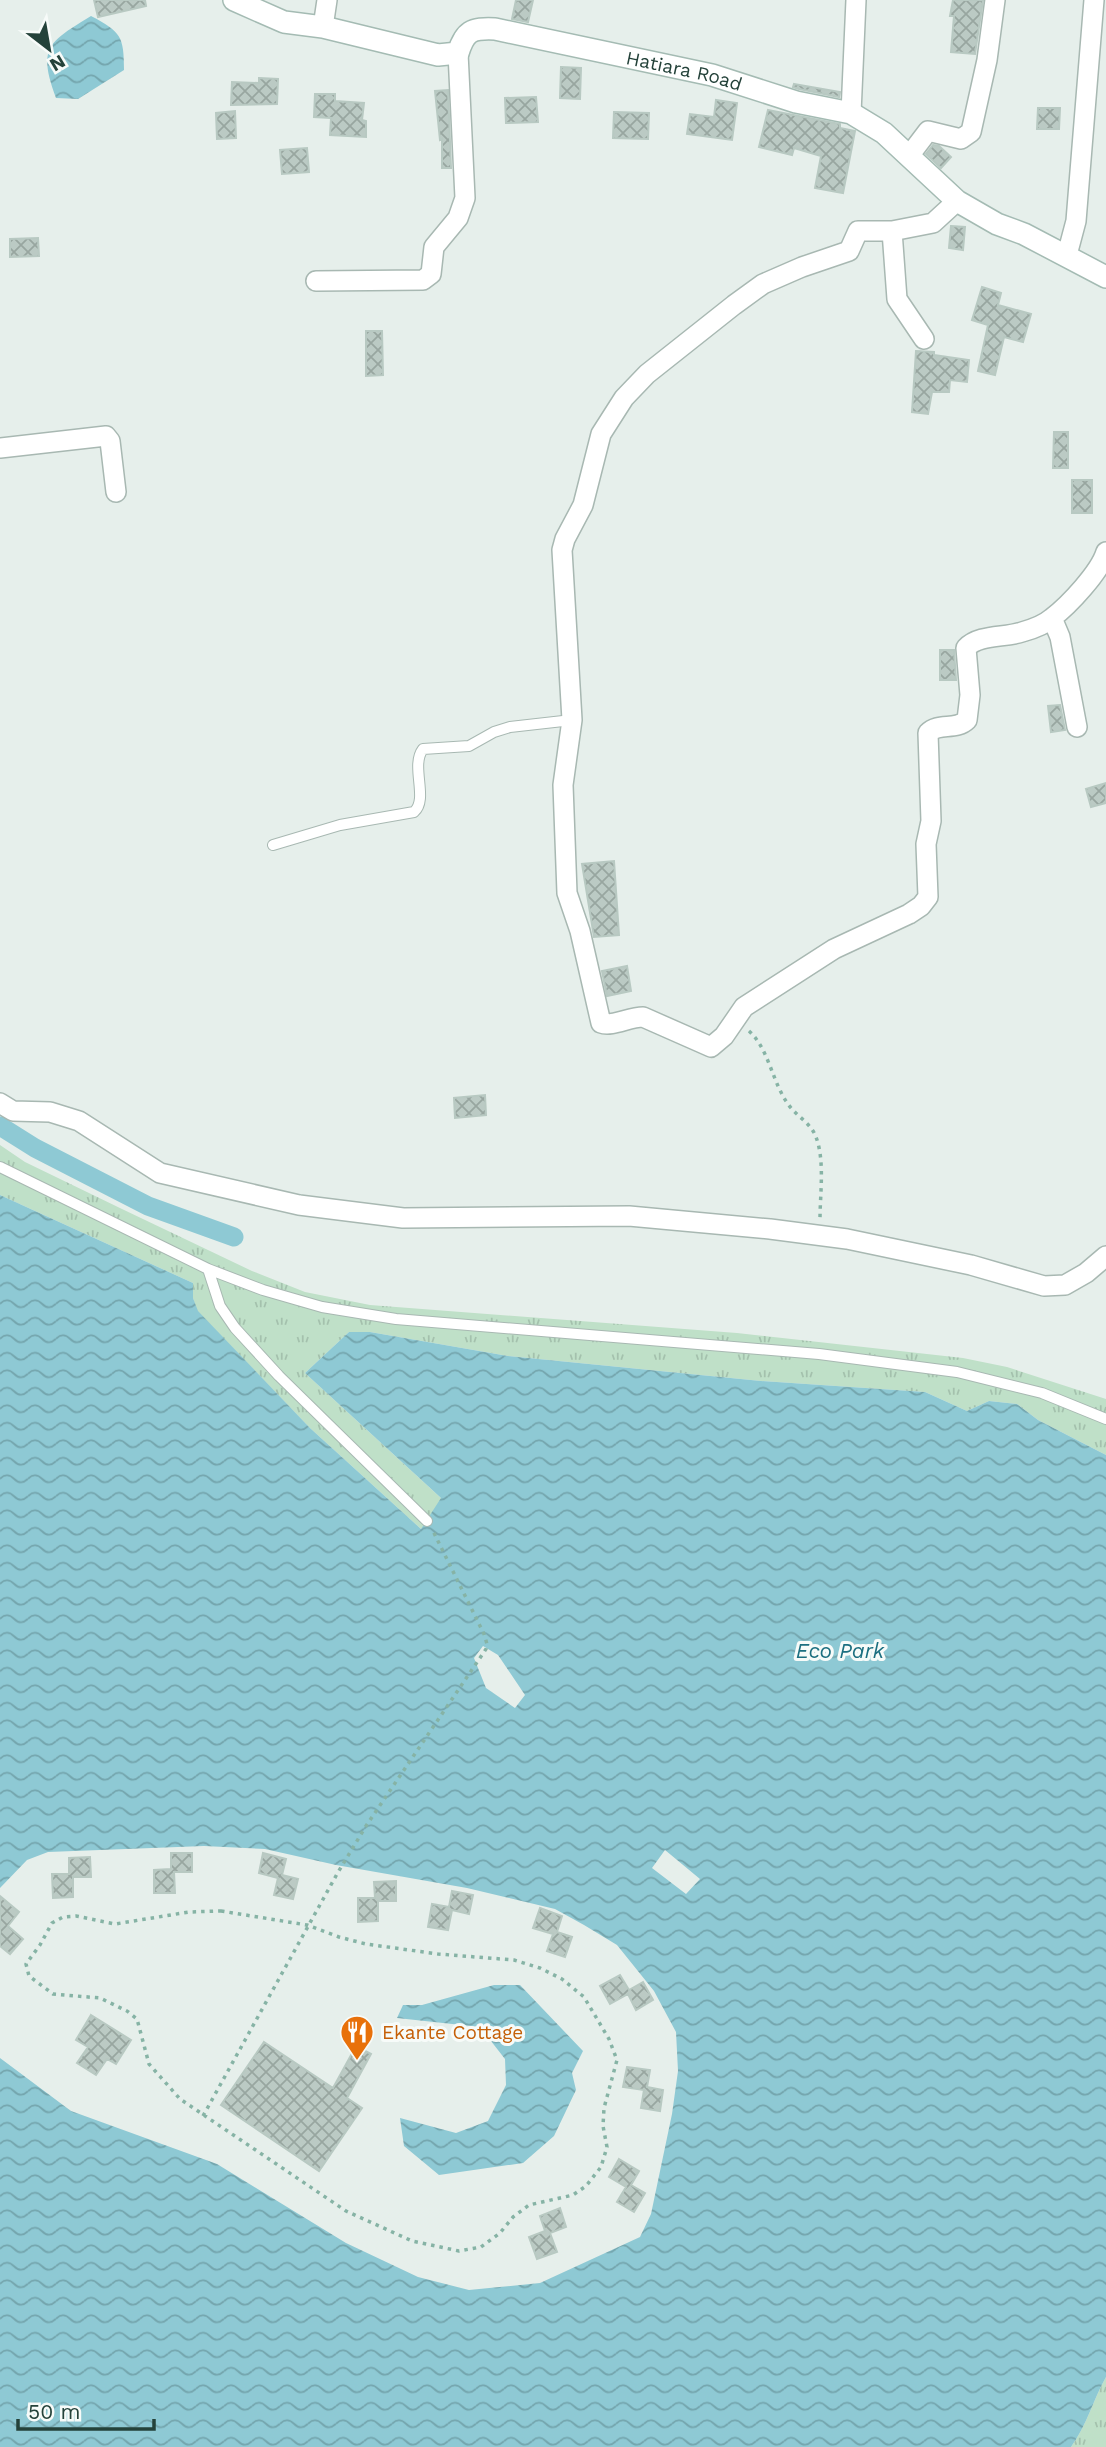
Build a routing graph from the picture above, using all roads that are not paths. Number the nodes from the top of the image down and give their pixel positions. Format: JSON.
{"nodes":[{"id":1,"x":234,"y":0,"type":"edge"},
{"id":2,"x":327,"y":0,"type":"edge"},
{"id":3,"x":856,"y":0,"type":"edge"},
{"id":4,"x":995,"y":0,"type":"edge"},
{"id":5,"x":1094,"y":0,"type":"edge"},
{"id":6,"x":323,"y":27,"type":"junction"},
{"id":7,"x":458,"y":53,"type":"junction"},
{"id":8,"x":851,"y":113,"type":"junction"},
{"id":9,"x":909,"y":156,"type":"junction"},
{"id":10,"x":957,"y":201,"type":"junction"},
{"id":11,"x":892,"y":231,"type":"junction"},
{"id":12,"x":1066,"y":255,"type":"junction"},
{"id":13,"x":1106,"y":277,"type":"edge"},
{"id":14,"x":316,"y":281,"type":"dead end"},
{"id":15,"x":925,"y":339,"type":"dead end"},
{"id":16,"x":0,"y":448,"type":"edge"},
{"id":17,"x":116,"y":492,"type":"dead end"},
{"id":18,"x":1106,"y":552,"type":"edge"},
{"id":19,"x":1052,"y":618,"type":"junction"},
{"id":20,"x":572,"y":720,"type":"junction"},
{"id":21,"x":1077,"y":727,"type":"dead end"},
{"id":22,"x":273,"y":845,"type":"dead end"},
{"id":23,"x":0,"y":1103,"type":"edge"},
{"id":24,"x":0,"y":1167,"type":"edge"},
{"id":25,"x":1106,"y":1256,"type":"edge"},
{"id":26,"x":208,"y":1269,"type":"junction"},
{"id":27,"x":1106,"y":1419,"type":"edge"},
{"id":28,"x":427,"y":1521,"type":"road end"}],
"edges":[{"from":1,"to":6,"type":"street"},
{"from":2,"to":6,"type":"street"},
{"from":3,"to":8,"type":"street"},
{"from":4,"to":9,"type":"street"},
{"from":5,"to":12,"type":"street"},
{"from":6,"to":7,"type":"street"},
{"from":7,"to":8,"type":"street","name":"Hatiara Road"},
{"from":7,"to":14,"type":"street"},
{"from":8,"to":9,"type":"street","name":"Hatiara Road"},
{"from":9,"to":10,"type":"street","name":"Hatiara Road"},
{"from":10,"to":11,"type":"street"},
{"from":10,"to":12,"type":"street","name":"Hatiara Road"},
{"from":11,"to":15,"type":"street"},
{"from":11,"to":20,"type":"street"},
{"from":12,"to":13,"type":"street","name":"Hatiara Road"},
{"from":16,"to":17,"type":"street"},
{"from":18,"to":19,"type":"street"},
{"from":19,"to":20,"type":"street"},
{"from":19,"to":21,"type":"street"},
{"from":20,"to":22,"type":"lane"},
{"from":23,"to":25,"type":"street"},
{"from":24,"to":26,"type":"lane"},
{"from":26,"to":27,"type":"lane"},
{"from":26,"to":28,"type":"lane"}]}
